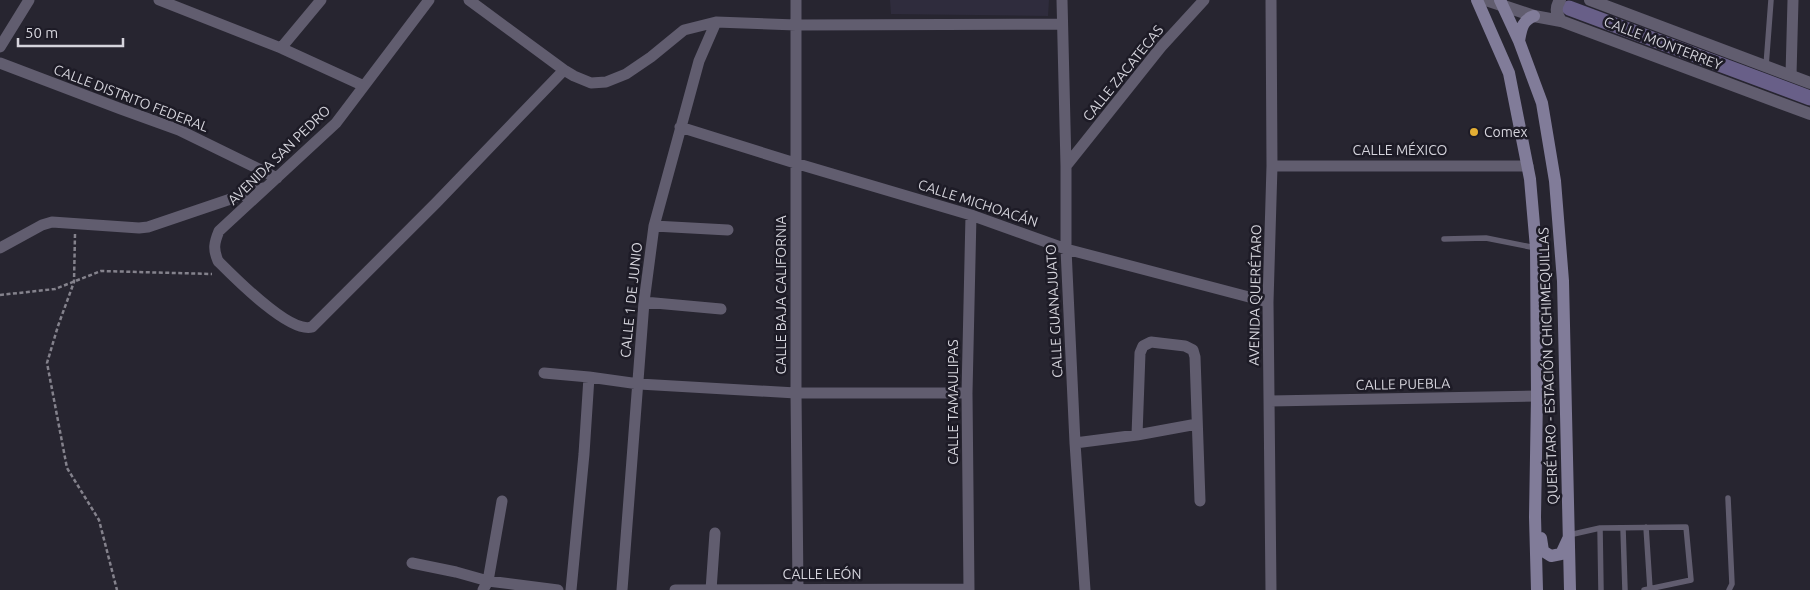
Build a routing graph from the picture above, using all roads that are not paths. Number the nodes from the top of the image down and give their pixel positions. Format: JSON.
{"nodes":[{"id":1,"x":29,"y":0,"type":"edge"},
{"id":2,"x":159,"y":0,"type":"edge"},
{"id":3,"x":321,"y":0,"type":"edge"},
{"id":4,"x":429,"y":0,"type":"edge"},
{"id":5,"x":469,"y":0,"type":"edge"},
{"id":6,"x":796,"y":0,"type":"edge"},
{"id":7,"x":1062,"y":0,"type":"edge"},
{"id":8,"x":1204,"y":0,"type":"edge"},
{"id":9,"x":1271,"y":0,"type":"edge"},
{"id":10,"x":1477,"y":0,"type":"edge"},
{"id":11,"x":1486,"y":0,"type":"edge"},
{"id":12,"x":1560,"y":0,"type":"edge"},
{"id":13,"x":1590,"y":0,"type":"edge"},
{"id":14,"x":1770,"y":0,"type":"edge"},
{"id":15,"x":1793,"y":0,"type":"edge"},
{"id":16,"x":1502,"y":3,"type":"edge"},
{"id":17,"x":1614,"y":4,"type":"edge"},
{"id":18,"x":1534,"y":16,"type":"junction"},
{"id":19,"x":1561,"y":21,"type":"junction"},
{"id":20,"x":716,"y":22,"type":"junction"},
{"id":21,"x":1062,"y":24,"type":"junction"},
{"id":22,"x":796,"y":25,"type":"junction"},
{"id":23,"x":1519,"y":41,"type":"junction"},
{"id":24,"x":0,"y":47,"type":"edge"},
{"id":25,"x":281,"y":48,"type":"junction"},
{"id":26,"x":0,"y":63,"type":"edge"},
{"id":27,"x":1766,"y":66,"type":"junction"},
{"id":28,"x":564,"y":70,"type":"junction"},
{"id":29,"x":1791,"y":75,"type":"junction"},
{"id":30,"x":1810,"y":83,"type":"edge"},
{"id":31,"x":364,"y":86,"type":"junction"},
{"id":32,"x":1810,"y":114,"type":"edge"},
{"id":33,"x":680,"y":127,"type":"junction"},
{"id":34,"x":795,"y":163,"type":"junction"},
{"id":35,"x":1066,"y":166,"type":"junction"},
{"id":36,"x":1272,"y":166,"type":"junction"},
{"id":37,"x":1528,"y":166,"type":"junction"},
{"id":38,"x":277,"y":178,"type":"junction"},
{"id":39,"x":265,"y":188,"type":"junction"},
{"id":40,"x":971,"y":215,"type":"junction"},
{"id":41,"x":654,"y":226,"type":"junction"},
{"id":42,"x":728,"y":230,"type":"dead end"},
{"id":43,"x":1444,"y":239,"type":"dead end"},
{"id":44,"x":0,"y":248,"type":"edge"},
{"id":45,"x":1066,"y":248,"type":"junction"},
{"id":46,"x":1536,"y":248,"type":"junction"},
{"id":47,"x":644,"y":302,"type":"junction"},
{"id":48,"x":1268,"y":302,"type":"junction"},
{"id":49,"x":721,"y":309,"type":"dead end"},
{"id":50,"x":544,"y":373,"type":"dead end"},
{"id":51,"x":589,"y":377,"type":"junction"},
{"id":52,"x":639,"y":384,"type":"junction"},
{"id":53,"x":796,"y":393,"type":"junction"},
{"id":54,"x":967,"y":393,"type":"junction"},
{"id":55,"x":1537,"y":396,"type":"junction"},
{"id":56,"x":1269,"y":401,"type":"junction"},
{"id":57,"x":1197,"y":424,"type":"junction"},
{"id":58,"x":1137,"y":435,"type":"junction"},
{"id":59,"x":1075,"y":443,"type":"junction"},
{"id":60,"x":1728,"y":498,"type":"dead end"},
{"id":61,"x":502,"y":501,"type":"dead end"},
{"id":62,"x":1200,"y":501,"type":"dead end"},
{"id":63,"x":1535,"y":517,"type":"junction"},
{"id":64,"x":1646,"y":527,"type":"junction"},
{"id":65,"x":1600,"y":528,"type":"junction"},
{"id":66,"x":1623,"y":528,"type":"junction"},
{"id":67,"x":715,"y":533,"type":"dead end"},
{"id":68,"x":1569,"y":535,"type":"junction"},
{"id":69,"x":412,"y":563,"type":"dead end"},
{"id":70,"x":485,"y":585,"type":"edge"},
{"id":71,"x":798,"y":589,"type":"edge"},
{"id":72,"x":1647,"y":589,"type":"edge"},
{"id":73,"x":558,"y":590,"type":"edge"},
{"id":74,"x":572,"y":590,"type":"edge"},
{"id":75,"x":622,"y":590,"type":"edge"},
{"id":76,"x":675,"y":590,"type":"edge"},
{"id":77,"x":711,"y":590,"type":"edge"},
{"id":78,"x":969,"y":590,"type":"edge"},
{"id":79,"x":1085,"y":590,"type":"edge"},
{"id":80,"x":1271,"y":590,"type":"edge"},
{"id":81,"x":1537,"y":590,"type":"edge"},
{"id":82,"x":1570,"y":590,"type":"edge"},
{"id":83,"x":1601,"y":590,"type":"edge"},
{"id":84,"x":1625,"y":590,"type":"edge"},
{"id":85,"x":1729,"y":590,"type":"edge"}],
"edges":[{"from":1,"to":24,"type":"street"},
{"from":2,"to":25,"type":"street"},
{"from":3,"to":25,"type":"street"},
{"from":4,"to":31,"type":"street","name":"AVENIDA SAN PEDRO"},
{"from":5,"to":28,"type":"street"},
{"from":6,"to":22,"type":"street","name":"CALLE BAJA CALIFORNIA"},
{"from":7,"to":21,"type":"street","name":"CALLE GUANAJUATO"},
{"from":8,"to":35,"type":"street","name":"CALLE ZACATECAS"},
{"from":9,"to":36,"type":"street","name":"AVENIDA QUERÉTARO"},
{"from":10,"to":37,"type":"main road","name":"QUERÉTARO - ESTACIÓN CHICHIMEQUILLAS"},
{"from":11,"to":16,"type":"street","name":"CALLE MONTERREY"},
{"from":12,"to":19,"type":"street"},
{"from":13,"to":17,"type":"street","name":"CALLE MONTERREY"},
{"from":14,"to":27,"type":"lane"},
{"from":15,"to":29,"type":"street"},
{"from":16,"to":18,"type":"street","name":"CALLE MONTERREY"},
{"from":16,"to":23,"type":"main road","name":"QUERÉTARO - ESTACIÓN CHICHIMEQUILLAS"},
{"from":17,"to":27,"type":"street","name":"CALLE MONTERREY"},
{"from":18,"to":19,"type":"street","name":"CALLE MONTERREY"},
{"from":18,"to":23,"type":"main road"},
{"from":19,"to":32,"type":"street","name":"CALLE MONTERREY"},
{"from":20,"to":22,"type":"street"},
{"from":20,"to":28,"type":"street"},
{"from":20,"to":33,"type":"street","name":"CALLE 1 DE JUNIO"},
{"from":21,"to":22,"type":"street"},
{"from":21,"to":35,"type":"street","name":"CALLE GUANAJUATO"},
{"from":22,"to":34,"type":"street","name":"CALLE BAJA CALIFORNIA"},
{"from":23,"to":68,"type":"main road","name":"QUERÉTARO - ESTACIÓN CHICHIMEQUILLAS"},
{"from":25,"to":31,"type":"street"},
{"from":26,"to":38,"type":"street","name":"CALLE DISTRITO FEDERAL"},
{"from":27,"to":29,"type":"street","name":"CALLE MONTERREY"},
{"from":28,"to":39,"type":"street","name":"AVENIDA SAN PEDRO"},
{"from":29,"to":30,"type":"street","name":"CALLE MONTERREY"},
{"from":31,"to":38,"type":"street","name":"AVENIDA SAN PEDRO"},
{"from":33,"to":34,"type":"street","name":"CALLE MICHOACÁN"},
{"from":33,"to":41,"type":"street","name":"CALLE 1 DE JUNIO"},
{"from":34,"to":40,"type":"street","name":"CALLE MICHOACÁN"},
{"from":34,"to":53,"type":"street","name":"CALLE BAJA CALIFORNIA"},
{"from":35,"to":45,"type":"street","name":"CALLE GUANAJUATO"},
{"from":36,"to":37,"type":"street","name":"CALLE MÉXICO"},
{"from":36,"to":48,"type":"street","name":"AVENIDA QUERÉTARO"},
{"from":37,"to":46,"type":"main road","name":"QUERÉTARO - ESTACIÓN CHICHIMEQUILLAS"},
{"from":38,"to":39,"type":"street","name":"AVENIDA SAN PEDRO"},
{"from":39,"to":44,"type":"street"},
{"from":40,"to":45,"type":"street","name":"CALLE MICHOACÁN"},
{"from":40,"to":54,"type":"street","name":"CALLE TAMAULIPAS"},
{"from":41,"to":42,"type":"street"},
{"from":41,"to":47,"type":"street","name":"CALLE 1 DE JUNIO"},
{"from":43,"to":46,"type":"lane"},
{"from":45,"to":48,"type":"street","name":"CALLE MICHOACÁN"},
{"from":45,"to":59,"type":"street","name":"CALLE GUANAJUATO"},
{"from":46,"to":55,"type":"main road","name":"QUERÉTARO - ESTACIÓN CHICHIMEQUILLAS"},
{"from":47,"to":49,"type":"street"},
{"from":47,"to":52,"type":"street","name":"CALLE 1 DE JUNIO"},
{"from":48,"to":56,"type":"street","name":"AVENIDA QUERÉTARO"},
{"from":50,"to":51,"type":"street"},
{"from":51,"to":52,"type":"street"},
{"from":51,"to":74,"type":"street"},
{"from":52,"to":53,"type":"street"},
{"from":52,"to":75,"type":"street","name":"CALLE 1 DE JUNIO"},
{"from":53,"to":54,"type":"street"},
{"from":53,"to":71,"type":"street","name":"CALLE BAJA CALIFORNIA"},
{"from":54,"to":78,"type":"street","name":"CALLE TAMAULIPAS"},
{"from":55,"to":56,"type":"street","name":"CALLE PUEBLA"},
{"from":55,"to":63,"type":"main road","name":"QUERÉTARO - ESTACIÓN CHICHIMEQUILLAS"},
{"from":56,"to":80,"type":"street","name":"AVENIDA QUERÉTARO"},
{"from":57,"to":58,"type":"street"},
{"from":57,"to":58,"type":"street"},
{"from":57,"to":62,"type":"street"},
{"from":58,"to":59,"type":"street"},
{"from":59,"to":79,"type":"street","name":"CALLE GUANAJUATO"},
{"from":60,"to":85,"type":"lane"},
{"from":61,"to":70,"type":"street"},
{"from":63,"to":68,"type":"main road"},
{"from":63,"to":81,"type":"main road","name":"QUERÉTARO - ESTACIÓN CHICHIMEQUILLAS"},
{"from":64,"to":66,"type":"lane"},
{"from":64,"to":72,"type":"lane"},
{"from":64,"to":72,"type":"lane"},
{"from":65,"to":66,"type":"lane"},
{"from":65,"to":68,"type":"lane"},
{"from":65,"to":83,"type":"lane"},
{"from":66,"to":84,"type":"lane"},
{"from":67,"to":77,"type":"street"},
{"from":68,"to":82,"type":"main road","name":"QUERÉTARO - ESTACIÓN CHICHIMEQUILLAS"},
{"from":69,"to":70,"type":"street"},
{"from":70,"to":73,"type":"street"},
{"from":71,"to":77,"type":"street","name":"CALLE LEÓN"},
{"from":71,"to":78,"type":"street","name":"CALLE LEÓN"},
{"from":76,"to":77,"type":"street","name":"CALLE LEÓN"}]}
